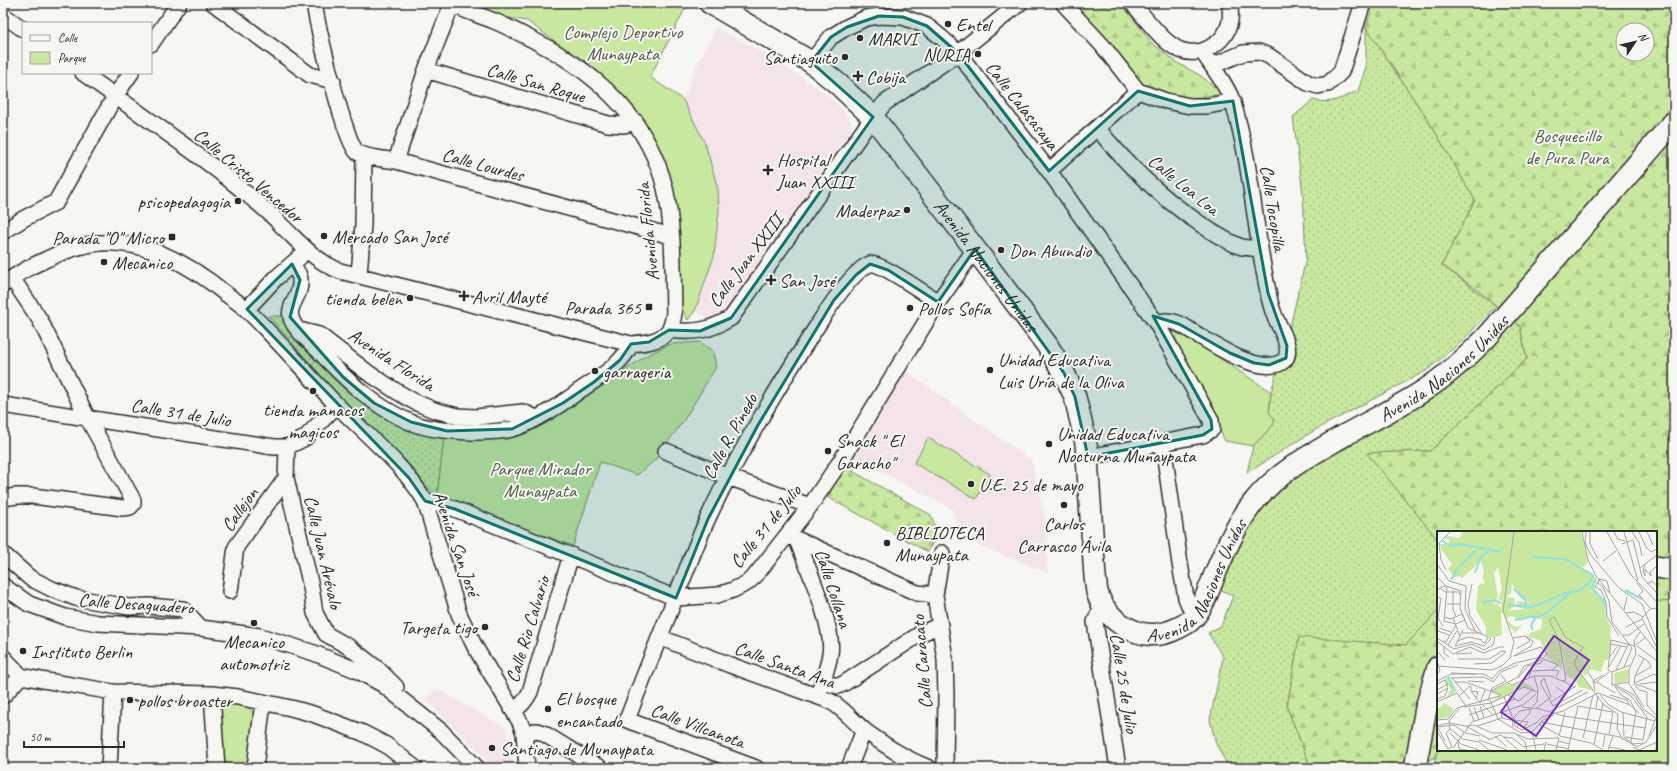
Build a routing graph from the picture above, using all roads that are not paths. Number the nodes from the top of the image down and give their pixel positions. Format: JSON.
{"nodes":[{"id":1,"x":179,"y":3,"type":"edge"},
{"id":2,"x":213,"y":3,"type":"edge"},
{"id":3,"x":314,"y":3,"type":"edge"},
{"id":4,"x":710,"y":3,"type":"edge"},
{"id":5,"x":1020,"y":3,"type":"edge"},
{"id":6,"x":1063,"y":3,"type":"edge"},
{"id":7,"x":1132,"y":3,"type":"edge"},
{"id":8,"x":1230,"y":3,"type":"edge"},
{"id":9,"x":1363,"y":3,"type":"edge"},
{"id":10,"x":450,"y":4,"type":"edge"},
{"id":11,"x":879,"y":9,"type":"edge"},
{"id":12,"x":3,"y":15,"type":"edge"},
{"id":13,"x":22,"y":28,"type":"edge"},
{"id":14,"x":152,"y":43,"type":"edge"},
{"id":15,"x":1202,"y":51,"type":"junction"},
{"id":16,"x":958,"y":53,"type":"junction"},
{"id":17,"x":810,"y":62,"type":"junction"},
{"id":18,"x":1212,"y":66,"type":"junction"},
{"id":19,"x":426,"y":70,"type":"junction"},
{"id":20,"x":84,"y":74,"type":"edge"},
{"id":21,"x":130,"y":74,"type":"edge"},
{"id":22,"x":333,"y":81,"type":"junction"},
{"id":23,"x":1138,"y":91,"type":"junction"},
{"id":24,"x":115,"y":96,"type":"junction"},
{"id":25,"x":1233,"y":101,"type":"junction"},
{"id":26,"x":873,"y":117,"type":"junction"},
{"id":27,"x":636,"y":122,"type":"junction"},
{"id":28,"x":1674,"y":122,"type":"edge"},
{"id":29,"x":1097,"y":128,"type":"junction"},
{"id":30,"x":364,"y":155,"type":"junction"},
{"id":31,"x":396,"y":161,"type":"junction"},
{"id":32,"x":1049,"y":171,"type":"junction"},
{"id":33,"x":3,"y":232,"type":"edge"},
{"id":34,"x":671,"y":236,"type":"junction"},
{"id":35,"x":975,"y":248,"type":"junction"},
{"id":36,"x":1260,"y":249,"type":"junction"},
{"id":37,"x":307,"y":252,"type":"junction"},
{"id":38,"x":292,"y":264,"type":"junction"},
{"id":39,"x":359,"y":275,"type":"junction"},
{"id":40,"x":7,"y":281,"type":"edge"},
{"id":41,"x":938,"y":302,"type":"junction"},
{"id":42,"x":246,"y":309,"type":"junction"},
{"id":43,"x":1157,"y":324,"type":"junction"},
{"id":44,"x":298,"y":330,"type":"junction"},
{"id":45,"x":669,"y":330,"type":"junction"},
{"id":46,"x":631,"y":344,"type":"junction"},
{"id":47,"x":3,"y":405,"type":"edge"},
{"id":48,"x":337,"y":405,"type":"junction"},
{"id":49,"x":87,"y":417,"type":"junction"},
{"id":50,"x":536,"y":418,"type":"junction"},
{"id":51,"x":1163,"y":444,"type":"junction"},
{"id":52,"x":287,"y":447,"type":"junction"},
{"id":53,"x":666,"y":451,"type":"dead end"},
{"id":54,"x":1088,"y":457,"type":"junction"},
{"id":55,"x":728,"y":476,"type":"junction"},
{"id":56,"x":286,"y":478,"type":"junction"},
{"id":57,"x":3,"y":498,"type":"edge"},
{"id":58,"x":425,"y":501,"type":"junction"},
{"id":59,"x":810,"y":506,"type":"junction"},
{"id":60,"x":792,"y":537,"type":"junction"},
{"id":61,"x":942,"y":553,"type":"dead end"},
{"id":62,"x":3,"y":554,"type":"edge"},
{"id":63,"x":571,"y":555,"type":"junction"},
{"id":64,"x":1657,"y":567,"type":"edge"},
{"id":65,"x":1674,"y":570,"type":"edge"},
{"id":66,"x":3,"y":586,"type":"edge"},
{"id":67,"x":230,"y":591,"type":"dead end"},
{"id":68,"x":935,"y":595,"type":"junction"},
{"id":69,"x":676,"y":598,"type":"junction"},
{"id":70,"x":1105,"y":608,"type":"junction"},
{"id":71,"x":1194,"y":617,"type":"junction"},
{"id":72,"x":940,"y":625,"type":"junction"},
{"id":73,"x":201,"y":628,"type":"junction"},
{"id":74,"x":659,"y":637,"type":"junction"},
{"id":75,"x":3,"y":657,"type":"edge"},
{"id":76,"x":1437,"y":670,"type":"edge"},
{"id":77,"x":21,"y":676,"type":"junction"},
{"id":78,"x":820,"y":689,"type":"junction"},
{"id":79,"x":113,"y":692,"type":"junction"},
{"id":80,"x":212,"y":694,"type":"junction"},
{"id":81,"x":3,"y":696,"type":"edge"},
{"id":82,"x":263,"y":702,"type":"junction"},
{"id":83,"x":514,"y":710,"type":"junction"},
{"id":84,"x":627,"y":720,"type":"joint"},
{"id":85,"x":864,"y":730,"type":"junction"},
{"id":86,"x":441,"y":731,"type":"junction"},
{"id":87,"x":524,"y":733,"type":"junction"},
{"id":88,"x":109,"y":768,"type":"edge"},
{"id":89,"x":217,"y":768,"type":"edge"},
{"id":90,"x":255,"y":768,"type":"edge"},
{"id":91,"x":415,"y":768,"type":"edge"},
{"id":92,"x":477,"y":768,"type":"edge"},
{"id":93,"x":527,"y":768,"type":"edge"},
{"id":94,"x":600,"y":768,"type":"edge"},
{"id":95,"x":756,"y":768,"type":"edge"},
{"id":96,"x":849,"y":768,"type":"edge"},
{"id":97,"x":929,"y":768,"type":"edge"},
{"id":98,"x":945,"y":768,"type":"edge"},
{"id":99,"x":1118,"y":768,"type":"edge"},
{"id":100,"x":1415,"y":768,"type":"edge"}],
"edges":[{"from":1,"to":14,"type":"street"},
{"from":2,"to":22,"type":"street"},
{"from":3,"to":22,"type":"street"},
{"from":4,"to":17,"type":"street","name":"Avenida Naciones Unidas"},
{"from":5,"to":16,"type":"street","name":"Calle Juan XXIII"},
{"from":6,"to":23,"type":"street"},
{"from":7,"to":15,"type":"street"},
{"from":8,"to":15,"type":"street"},
{"from":9,"to":18,"type":"street"},
{"from":10,"to":19,"type":"street"},
{"from":10,"to":27,"type":"street","name":"Avenida Florida"},
{"from":11,"to":16,"type":"street","name":"Calle Calasasaya"},
{"from":11,"to":17,"type":"street","name":"Calle Calasasaya"},
{"from":12,"to":13,"type":"street"},
{"from":15,"to":18,"type":"street","name":"Calle Tocopilla"},
{"from":16,"to":26,"type":"street","name":"Calle Juan XXIII"},
{"from":16,"to":32,"type":"street","name":"Calle Calasasaya"},
{"from":17,"to":26,"type":"street","name":"Avenida Naciones Unidas"},
{"from":18,"to":25,"type":"street","name":"Calle Tocopilla"},
{"from":19,"to":27,"type":"street","name":"Calle San Roque"},
{"from":19,"to":31,"type":"street"},
{"from":20,"to":24,"type":"street","name":"Calle Cristo Vencedor"},
{"from":21,"to":24,"type":"street"},
{"from":22,"to":30,"type":"street"},
{"from":23,"to":25,"type":"street"},
{"from":23,"to":29,"type":"street"},
{"from":24,"to":33,"type":"street"},
{"from":24,"to":37,"type":"street","name":"Calle Cristo Vencedor"},
{"from":25,"to":36,"type":"street","name":"Calle Tocopilla"},
{"from":26,"to":35,"type":"street","name":"Avenida Naciones Unidas"},
{"from":26,"to":45,"type":"street","name":"Calle Juan XXIII"},
{"from":27,"to":34,"type":"street","name":"Avenida Florida"},
{"from":28,"to":71,"type":"street","name":"Avenida Naciones Unidas"},
{"from":29,"to":32,"type":"street"},
{"from":29,"to":36,"type":"street","name":"Calle Loa Loa"},
{"from":30,"to":31,"type":"street","name":"Calle Lourdes"},
{"from":30,"to":39,"type":"street"},
{"from":31,"to":34,"type":"street","name":"Calle Lourdes"},
{"from":32,"to":43,"type":"street","name":"Calle Calasasaya"},
{"from":34,"to":45,"type":"street","name":"Avenida Florida"},
{"from":35,"to":41,"type":"street","name":"Calle 31 de Julio"},
{"from":35,"to":54,"type":"street","name":"Avenida Naciones Unidas"},
{"from":36,"to":43,"type":"street","name":"Calle Tocopilla"},
{"from":37,"to":38,"type":"street"},
{"from":37,"to":39,"type":"street","name":"Calle Cristo Vencedor"},
{"from":38,"to":42,"type":"street"},
{"from":38,"to":44,"type":"street","name":"Avenida Florida"},
{"from":39,"to":46,"type":"street","name":"Calle Cristo Vencedor"},
{"from":40,"to":42,"type":"street"},
{"from":40,"to":49,"type":"street"},
{"from":41,"to":55,"type":"street","name":"Calle R. Pinedo"},
{"from":41,"to":59,"type":"street","name":"Calle 31 de Julio"},
{"from":42,"to":48,"type":"street","name":"Avenida San José"},
{"from":43,"to":51,"type":"street","name":"Calle Calasasaya"},
{"from":44,"to":50,"type":"street","name":"Avenida Florida"},
{"from":44,"to":50,"type":"street","name":"Avenida Florida"},
{"from":45,"to":46,"type":"street"},
{"from":46,"to":50,"type":"street","name":"Avenida Florida"},
{"from":47,"to":49,"type":"street","name":"Calle 31 de Julio"},
{"from":48,"to":52,"type":"street","name":"Calle 31 de Julio"},
{"from":48,"to":58,"type":"street","name":"Avenida San José"},
{"from":49,"to":52,"type":"street","name":"Calle 31 de Julio"},
{"from":49,"to":57,"type":"street"},
{"from":51,"to":54,"type":"street"},
{"from":51,"to":71,"type":"street"},
{"from":52,"to":56,"type":"street","name":"Calle Juan Arévalo"},
{"from":53,"to":55,"type":"street"},
{"from":54,"to":70,"type":"street","name":"Avenida Naciones Unidas"},
{"from":55,"to":59,"type":"street"},
{"from":55,"to":69,"type":"street","name":"Calle R. Pinedo"},
{"from":56,"to":67,"type":"street","name":"Callejon"},
{"from":56,"to":86,"type":"street","name":"Calle Juan Arévalo"},
{"from":58,"to":63,"type":"street","name":"Calle 31 de Julio"},
{"from":58,"to":83,"type":"street","name":"Avenida San José"},
{"from":59,"to":60,"type":"street","name":"Calle 31 de Julio"},
{"from":60,"to":68,"type":"street"},
{"from":60,"to":69,"type":"street","name":"Calle 31 de Julio"},
{"from":60,"to":78,"type":"street","name":"Calle Collana"},
{"from":61,"to":68,"type":"street","name":"Calle Caracato"},
{"from":62,"to":73,"type":"street","name":"Calle Desaguadero"},
{"from":63,"to":69,"type":"street","name":"Calle 31 de Julio"},
{"from":63,"to":83,"type":"street","name":"Calle Rio Calvario"},
{"from":64,"to":65,"type":"street"},
{"from":66,"to":73,"type":"street","name":"Calle Desaguadero"},
{"from":68,"to":72,"type":"street","name":"Calle Caracato"},
{"from":69,"to":74,"type":"street","name":"Calle R. Pinedo"},
{"from":70,"to":71,"type":"street","name":"Avenida Naciones Unidas"},
{"from":70,"to":99,"type":"street","name":"Calle 25 de Julio"},
{"from":72,"to":78,"type":"street"},
{"from":72,"to":98,"type":"street","name":"Calle Caracato"},
{"from":73,"to":86,"type":"street","name":"Calle Desaguadero"},
{"from":74,"to":78,"type":"street","name":"Calle Santa Ana"},
{"from":74,"to":84,"type":"street","name":"Calle R. Pinedo"},
{"from":75,"to":77,"type":"street"},
{"from":76,"to":100,"type":"street"},
{"from":77,"to":79,"type":"street"},
{"from":77,"to":81,"type":"street"},
{"from":78,"to":85,"type":"street","name":"Calle Santa Ana"},
{"from":79,"to":80,"type":"street"},
{"from":79,"to":88,"type":"street"},
{"from":80,"to":82,"type":"street"},
{"from":80,"to":89,"type":"street"},
{"from":82,"to":90,"type":"street"},
{"from":82,"to":91,"type":"street"},
{"from":83,"to":87,"type":"street","name":"Avenida San José"},
{"from":84,"to":95,"type":"street","name":"Calle Villcanota"},
{"from":85,"to":96,"type":"street"},
{"from":85,"to":97,"type":"street","name":"Calle Santa Ana"},
{"from":86,"to":92,"type":"street","name":"Calle Desaguadero"},
{"from":87,"to":93,"type":"street","name":"Avenida San José"},
{"from":87,"to":94,"type":"street"}]}
